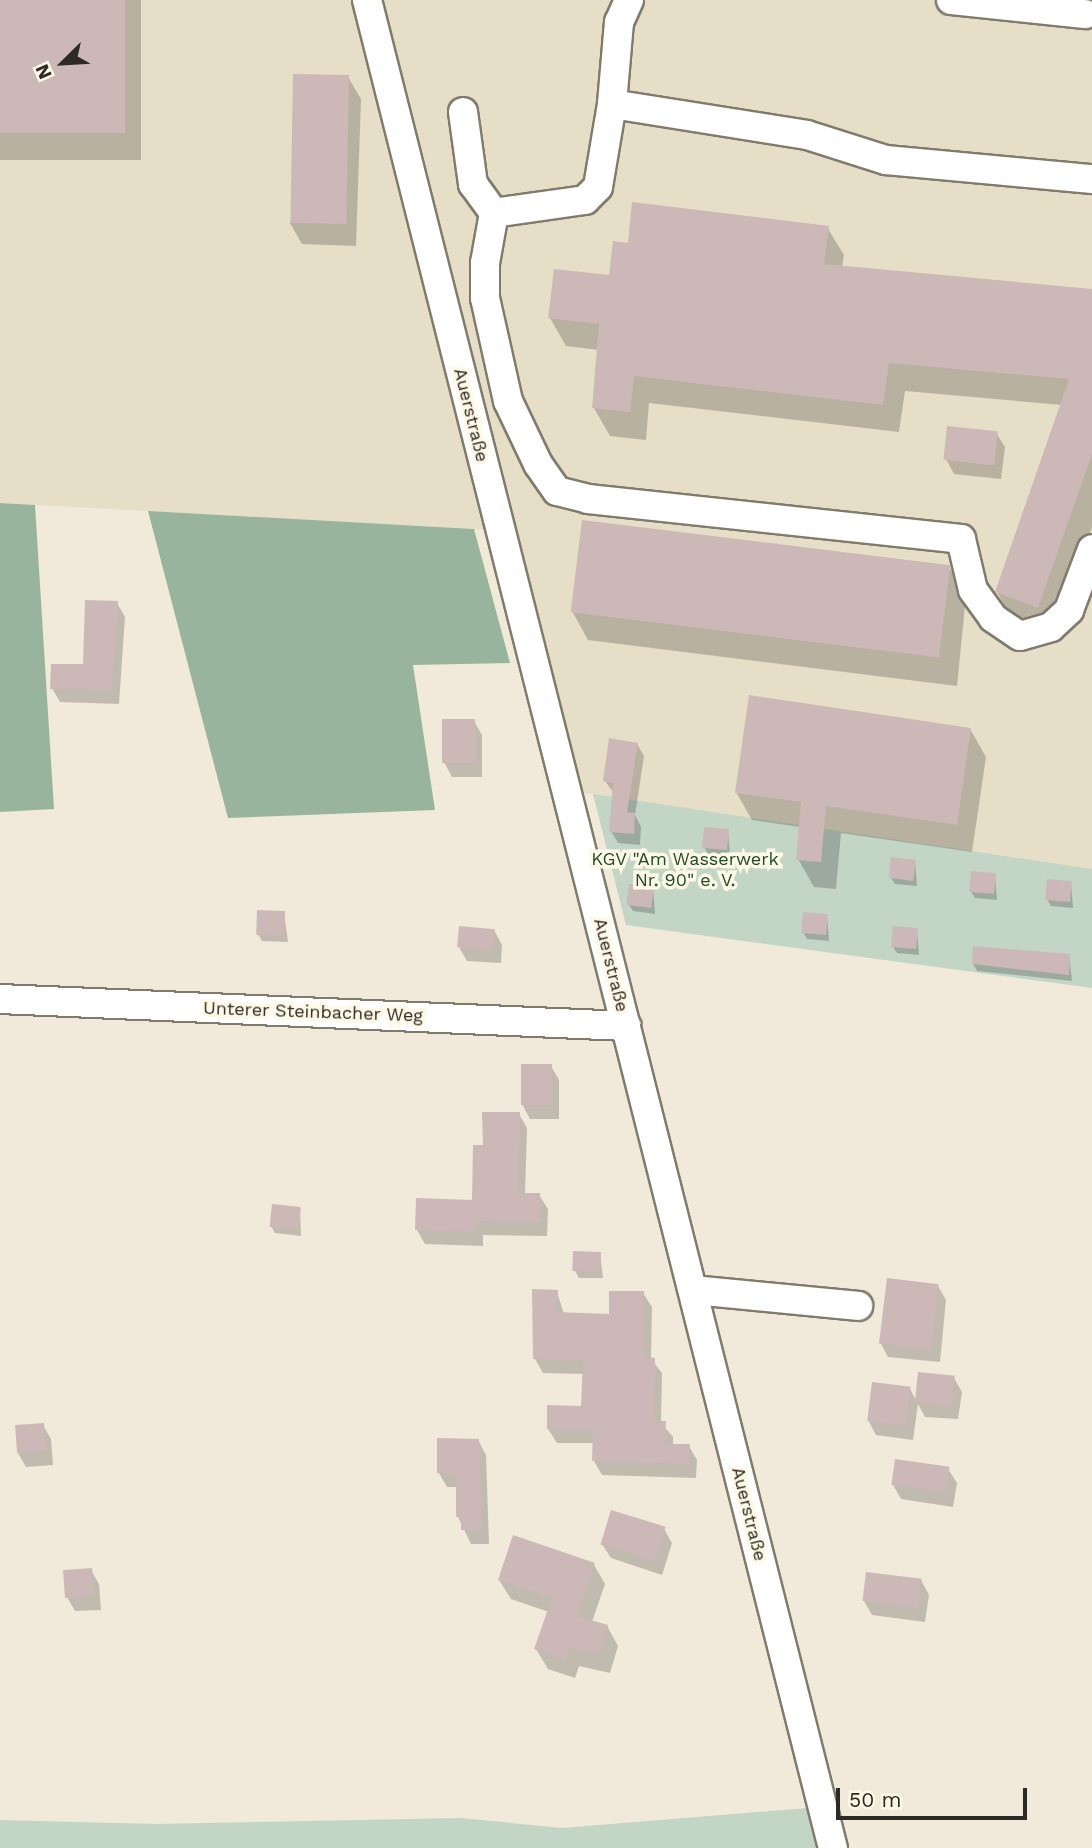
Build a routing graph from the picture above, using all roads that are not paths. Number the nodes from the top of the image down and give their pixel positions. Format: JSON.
{"nodes":[{"id":1,"x":367,"y":0,"type":"edge"},
{"id":2,"x":629,"y":0,"type":"edge"},
{"id":3,"x":951,"y":0,"type":"edge"},
{"id":4,"x":1085,"y":14,"type":"dead end"},
{"id":5,"x":612,"y":104,"type":"junction"},
{"id":6,"x":463,"y":113,"type":"dead end"},
{"id":7,"x":1092,"y":179,"type":"edge"},
{"id":8,"x":494,"y":213,"type":"junction"},
{"id":9,"x":1092,"y":549,"type":"edge"},
{"id":10,"x":0,"y":999,"type":"edge"},
{"id":11,"x":626,"y":1026,"type":"junction"},
{"id":12,"x":693,"y":1290,"type":"junction"},
{"id":13,"x":858,"y":1306,"type":"dead end"},
{"id":14,"x":833,"y":1848,"type":"edge"}],
"edges":[{"from":1,"to":11,"type":"street","name":"Auerstraße"},
{"from":2,"to":5,"type":"street"},
{"from":3,"to":4,"type":"street"},
{"from":5,"to":7,"type":"street"},
{"from":5,"to":8,"type":"street"},
{"from":6,"to":8,"type":"street"},
{"from":8,"to":9,"type":"street"},
{"from":10,"to":11,"type":"street","name":"Unterer Steinbacher Weg"},
{"from":11,"to":12,"type":"street","name":"Auerstraße"},
{"from":12,"to":13,"type":"street"},
{"from":12,"to":14,"type":"street","name":"Auerstraße"}]}
